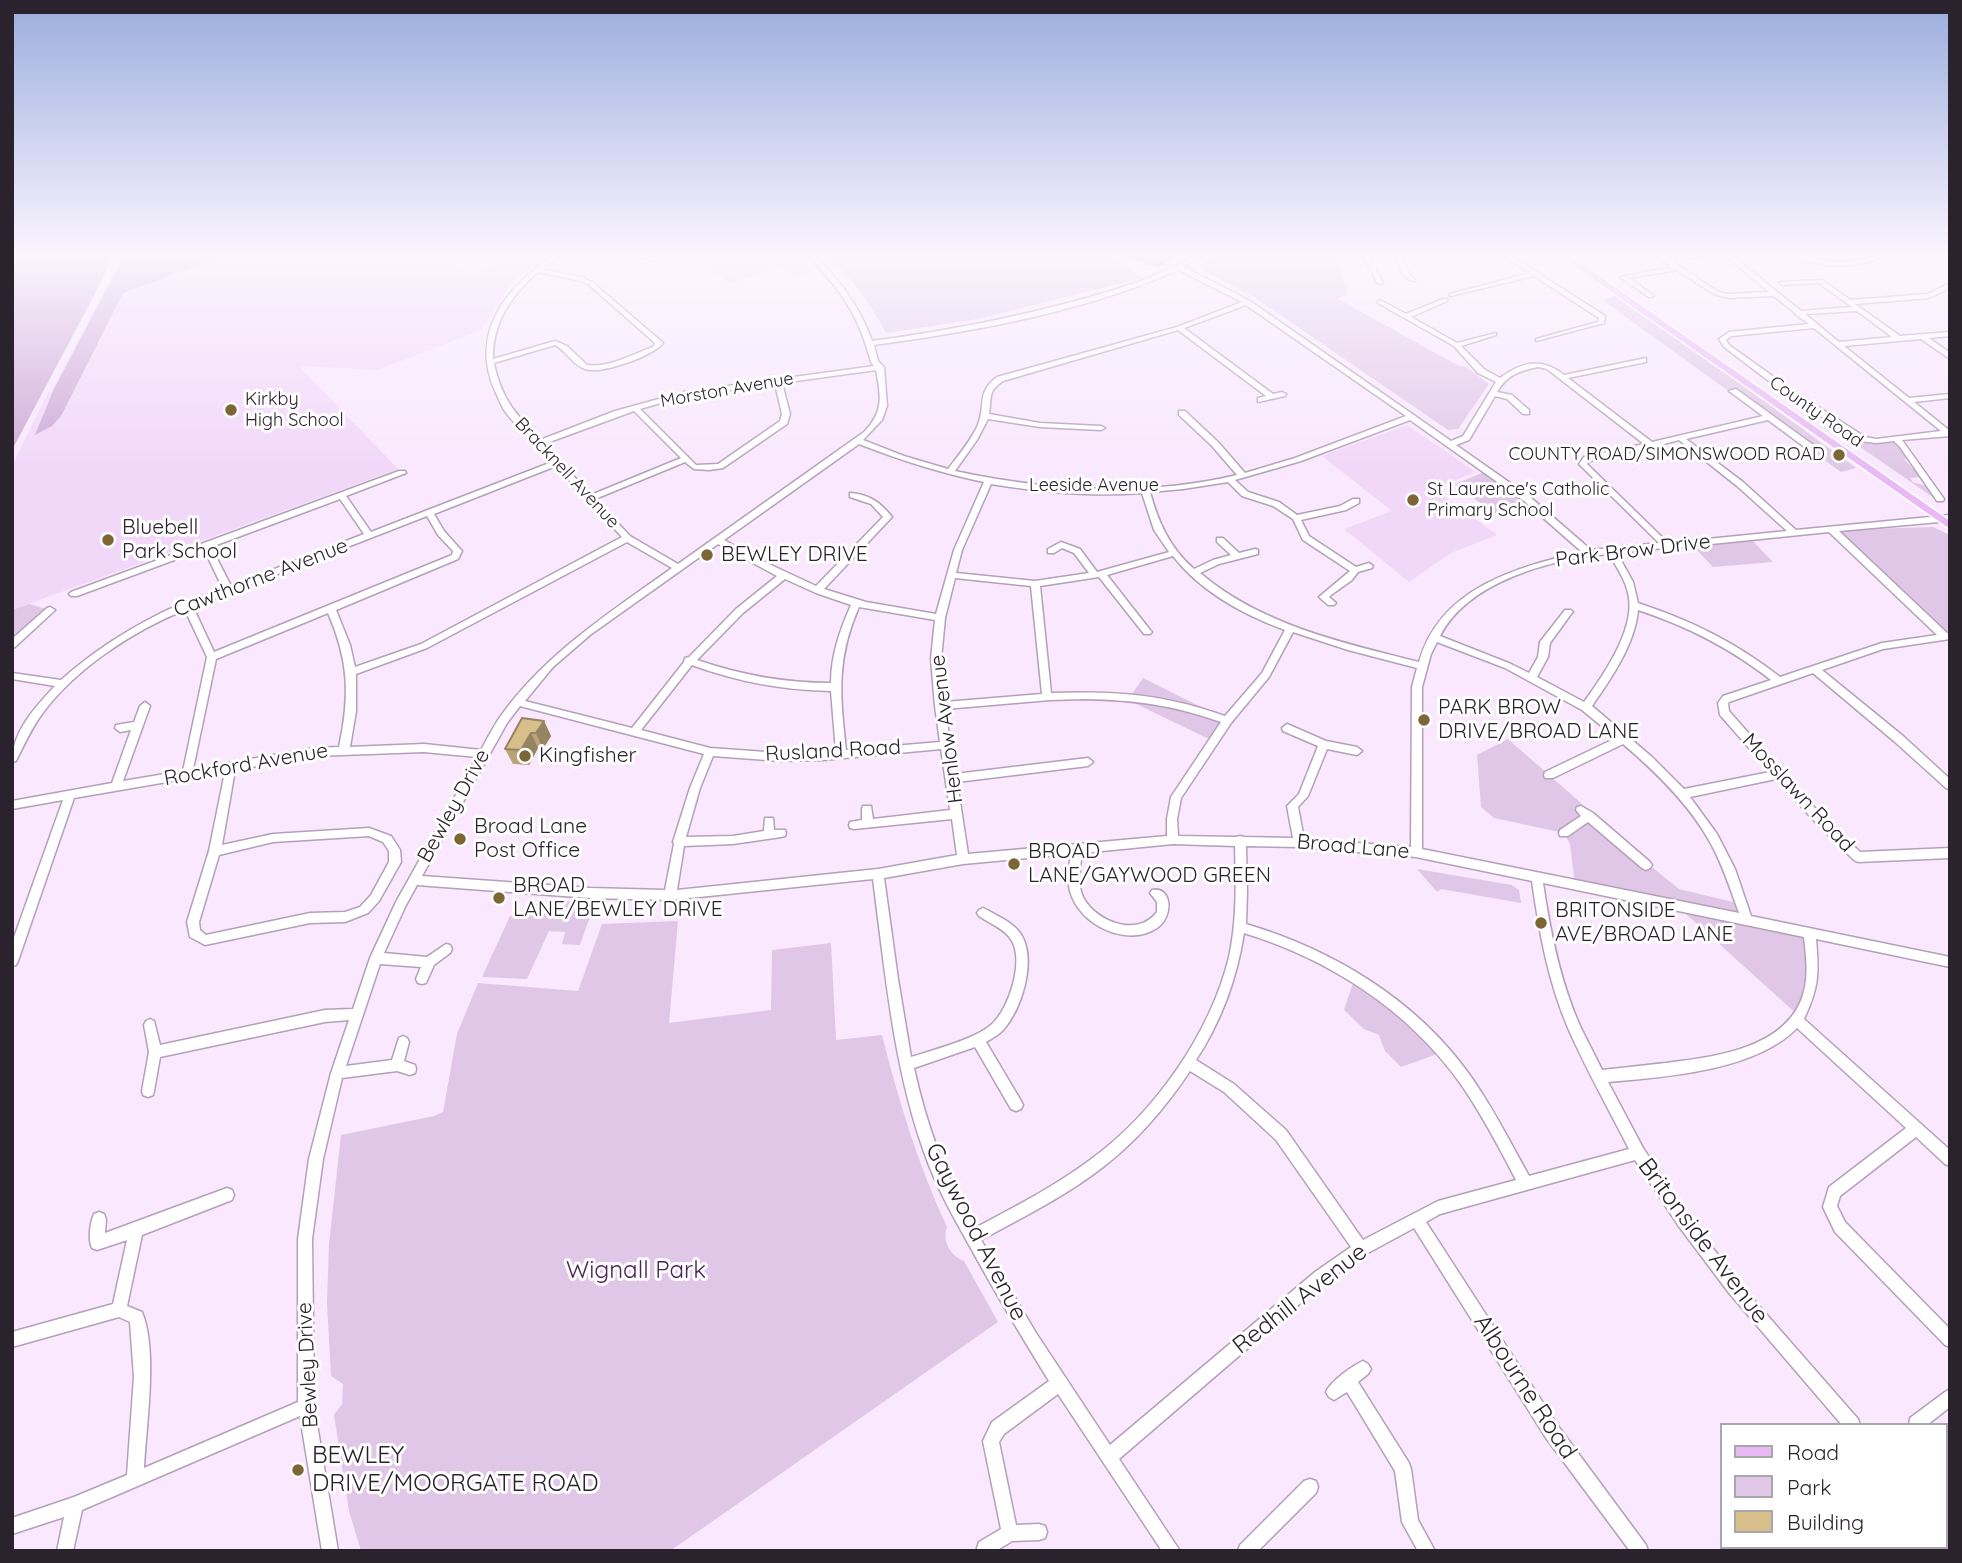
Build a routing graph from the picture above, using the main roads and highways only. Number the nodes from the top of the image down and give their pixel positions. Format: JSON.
{"nodes":[{"id":1,"x":1667,"y":326,"type":"edge"},
{"id":2,"x":1675,"y":326,"type":"edge"},
{"id":3,"x":1946,"y":517,"type":"edge"},
{"id":4,"x":1950,"y":526,"type":"edge"}],
"edges":[{"from":1,"to":3,"type":"main road","name":"County Road"},
{"from":2,"to":3,"type":"main road","name":"County Road"},
{"from":3,"to":4,"type":"main road","name":"County Road"}]}
